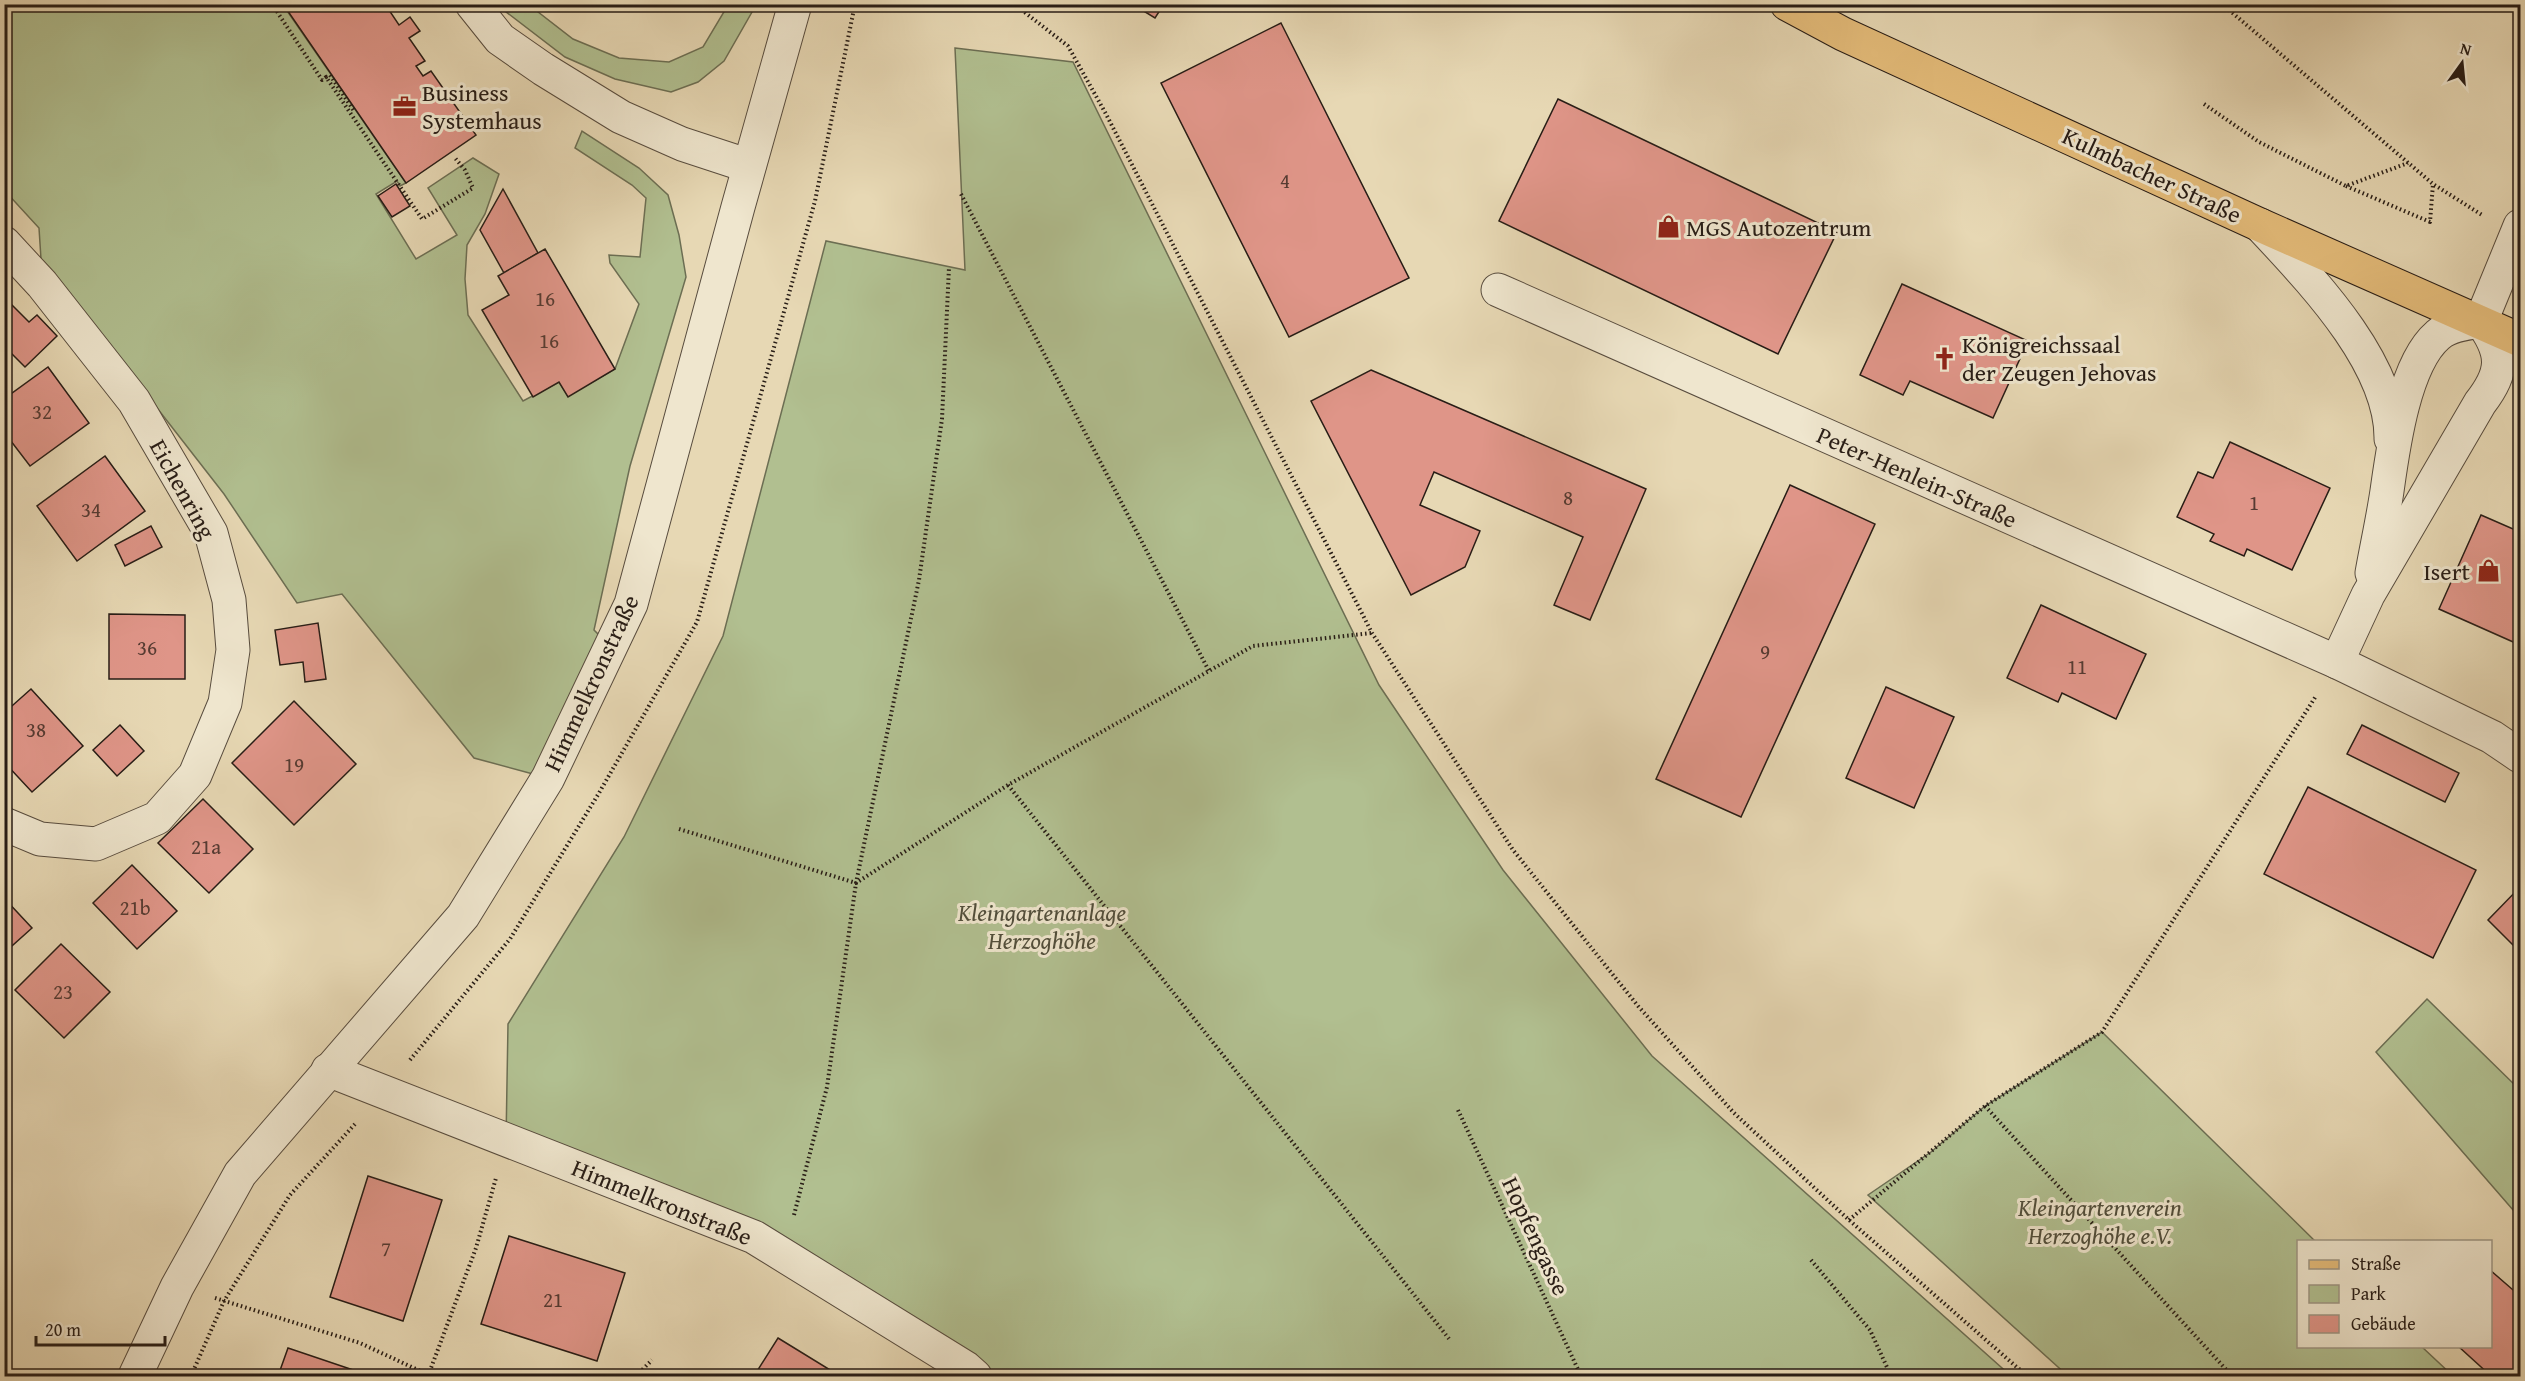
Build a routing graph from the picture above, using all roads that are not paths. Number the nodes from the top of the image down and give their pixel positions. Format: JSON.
{"nodes":[{"id":1,"x":472,"y":4,"type":"edge"},
{"id":2,"x":795,"y":4,"type":"edge"},
{"id":3,"x":1787,"y":4,"type":"edge"},
{"id":4,"x":749,"y":166,"type":"junction"},
{"id":5,"x":2260,"y":225,"type":"junction"},
{"id":6,"x":2518,"y":230,"type":"edge"},
{"id":7,"x":4,"y":243,"type":"edge"},
{"id":8,"x":1498,"y":290,"type":"dead end"},
{"id":9,"x":2481,"y":321,"type":"junction"},
{"id":10,"x":2520,"y":340,"type":"edge"},
{"id":11,"x":2391,"y":453,"type":"junction"},
{"id":12,"x":2368,"y":595,"type":"junction"},
{"id":13,"x":2337,"y":662,"type":"junction"},
{"id":14,"x":2520,"y":756,"type":"edge"},
{"id":15,"x":4,"y":824,"type":"edge"},
{"id":16,"x":328,"y":1070,"type":"junction"},
{"id":17,"x":135,"y":1377,"type":"edge"},
{"id":18,"x":975,"y":1377,"type":"edge"}],
"edges":[{"from":1,"to":4,"type":"street"},
{"from":2,"to":4,"type":"street","name":"Himmelkronstraße"},
{"from":3,"to":5,"type":"main road","name":"Kulmbacher Straße"},
{"from":4,"to":16,"type":"street","name":"Himmelkronstraße"},
{"from":5,"to":9,"type":"main road","name":"Kulmbacher Straße"},
{"from":5,"to":11,"type":"street"},
{"from":6,"to":9,"type":"street"},
{"from":7,"to":15,"type":"street","name":"Eichenring"},
{"from":8,"to":13,"type":"street","name":"Peter-Henlein-Straße"},
{"from":9,"to":10,"type":"main road","name":"Kulmbacher Straße"},
{"from":9,"to":11,"type":"street"},
{"from":9,"to":12,"type":"street"},
{"from":11,"to":12,"type":"street"},
{"from":12,"to":13,"type":"street"},
{"from":13,"to":14,"type":"street","name":"Peter-Henlein-Straße"},
{"from":16,"to":17,"type":"street","name":"Himmelkronstraße"},
{"from":16,"to":18,"type":"street","name":"Himmelkronstraße"}]}
